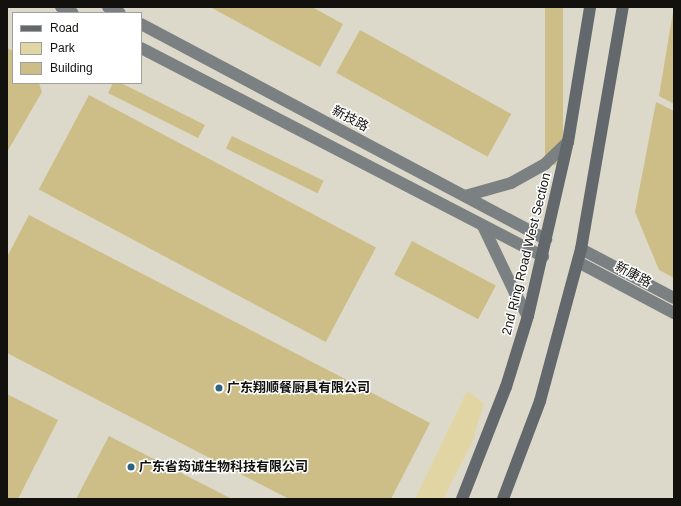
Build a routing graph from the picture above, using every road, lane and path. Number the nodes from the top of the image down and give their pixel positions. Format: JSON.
{"nodes":[{"id":1,"x":61,"y":7,"type":"edge"},
{"id":2,"x":108,"y":7,"type":"edge"},
{"id":3,"x":590,"y":7,"type":"edge"},
{"id":4,"x":623,"y":7,"type":"edge"},
{"id":5,"x":71,"y":12,"type":"edge"},
{"id":6,"x":118,"y":12,"type":"edge"},
{"id":7,"x":142,"y":25,"type":"edge"},
{"id":8,"x":142,"y":49,"type":"edge"},
{"id":9,"x":568,"y":142,"type":"junction"},
{"id":10,"x":465,"y":196,"type":"junction"},
{"id":11,"x":483,"y":226,"type":"junction"},
{"id":12,"x":546,"y":239,"type":"junction"},
{"id":13,"x":582,"y":249,"type":"junction"},
{"id":14,"x":542,"y":256,"type":"junction"},
{"id":15,"x":578,"y":262,"type":"junction"},
{"id":16,"x":674,"y":298,"type":"edge"},
{"id":17,"x":674,"y":313,"type":"edge"},
{"id":18,"x":528,"y":316,"type":"junction"},
{"id":19,"x":462,"y":499,"type":"edge"},
{"id":20,"x":504,"y":499,"type":"edge"}],
"edges":[{"from":1,"to":5,"type":"street"},
{"from":2,"to":6,"type":"street"},
{"from":3,"to":9,"type":"main road","name":"2nd Ring Road West Section"},
{"from":4,"to":13,"type":"main road"},
{"from":7,"to":10,"type":"street","name":"新技路"},
{"from":8,"to":11,"type":"street"},
{"from":9,"to":10,"type":"street"},
{"from":9,"to":12,"type":"main road","name":"2nd Ring Road West Section"},
{"from":10,"to":12,"type":"street","name":"新技路"},
{"from":11,"to":14,"type":"street"},
{"from":11,"to":18,"type":"street"},
{"from":12,"to":14,"type":"main road","name":"2nd Ring Road West Section"},
{"from":13,"to":15,"type":"main road"},
{"from":13,"to":16,"type":"street","name":"新康路"},
{"from":14,"to":18,"type":"main road","name":"2nd Ring Road West Section"},
{"from":15,"to":17,"type":"street","name":"新康路"},
{"from":15,"to":20,"type":"main road"},
{"from":18,"to":19,"type":"main road","name":"2nd Ring Road West Section"}]}
